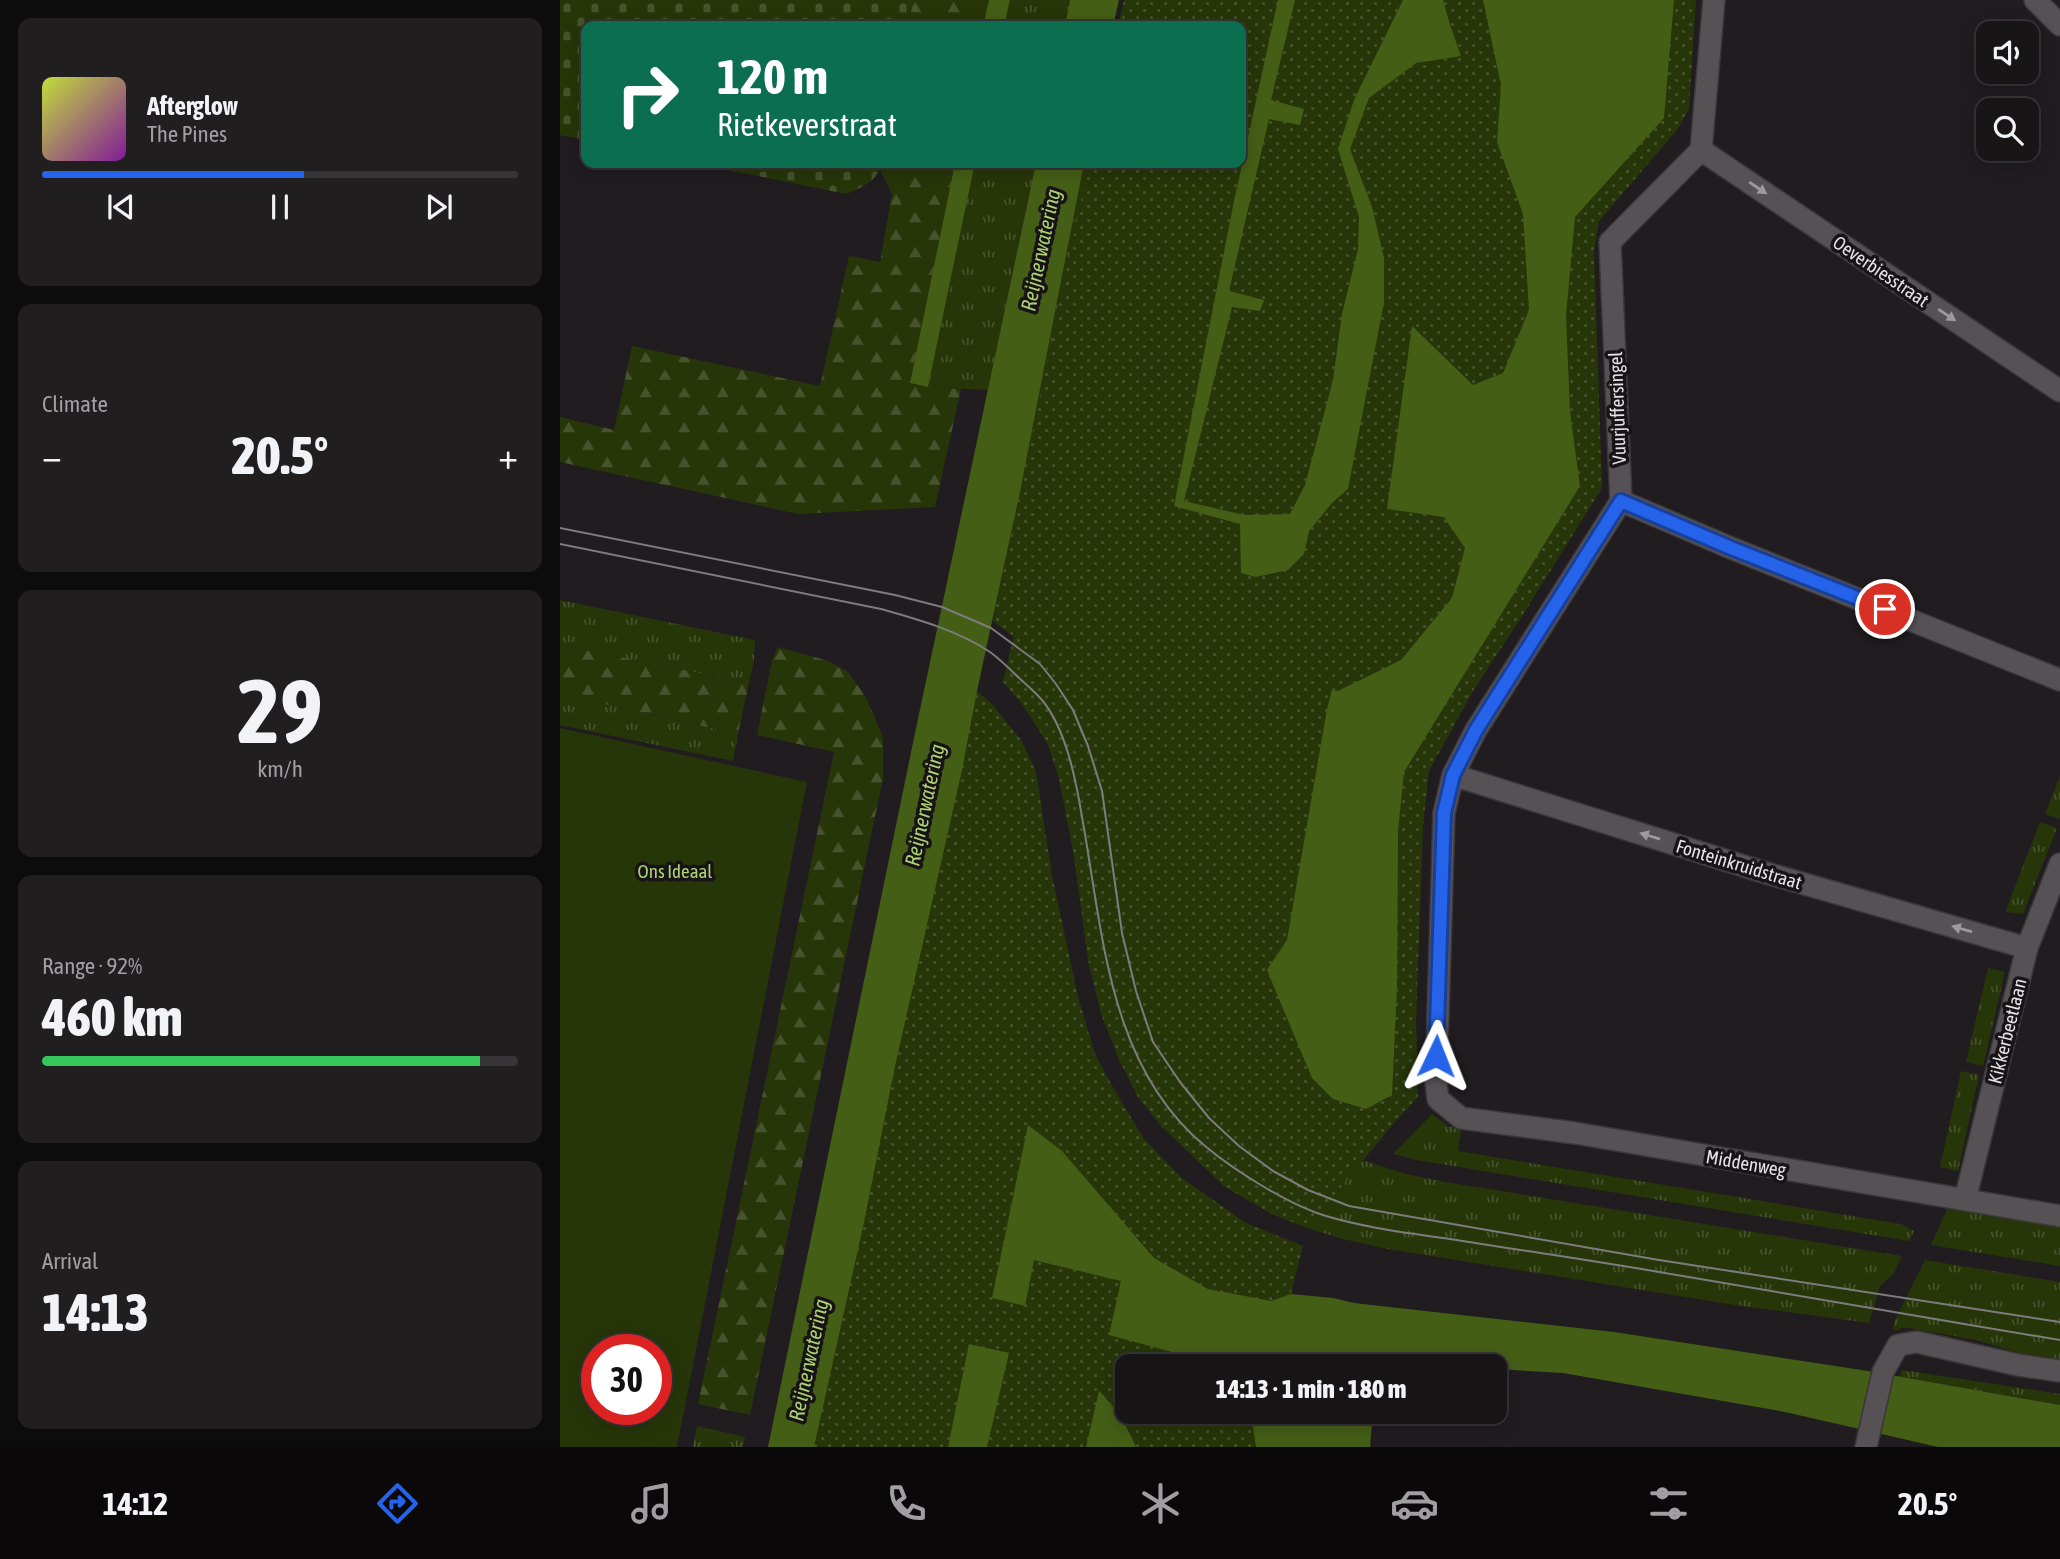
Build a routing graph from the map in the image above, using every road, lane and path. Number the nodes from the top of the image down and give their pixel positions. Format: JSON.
{"nodes":[{"id":1,"x":1714,"y":0,"type":"edge"},
{"id":2,"x":2035,"y":0,"type":"edge"},
{"id":3,"x":2060,"y":25,"type":"edge"},
{"id":4,"x":1702,"y":150,"type":"junction"},
{"id":5,"x":2060,"y":391,"type":"edge"},
{"id":6,"x":1621,"y":501,"type":"junction"},
{"id":7,"x":2060,"y":680,"type":"edge"},
{"id":8,"x":1453,"y":775,"type":"junction"},
{"id":9,"x":2060,"y":864,"type":"edge"},
{"id":10,"x":2027,"y":948,"type":"junction"},
{"id":11,"x":1965,"y":1200,"type":"junction"},
{"id":12,"x":2060,"y":1216,"type":"edge"},
{"id":13,"x":2060,"y":1371,"type":"edge"},
{"id":14,"x":1866,"y":1447,"type":"edge"}],
"edges":[{"from":1,"to":4,"type":"street"},
{"from":2,"to":3,"type":"street"},
{"from":4,"to":5,"type":"street","name":"Oeverbiesstraat","one_way":true},
{"from":4,"to":6,"type":"street","name":"Vuurjuffersingel"},
{"from":6,"to":7,"type":"street"},
{"from":6,"to":8,"type":"street"},
{"from":10,"to":8,"type":"street","name":"Fonteinkruidstraat","one_way":true},
{"from":8,"to":11,"type":"street","name":"Middenweg"},
{"from":9,"to":10,"type":"street","name":"Kikkerbeetlaan"},
{"from":10,"to":11,"type":"street","name":"Kikkerbeetlaan"},
{"from":11,"to":12,"type":"street","name":"Middenweg"},
{"from":13,"to":14,"type":"street"}]}
